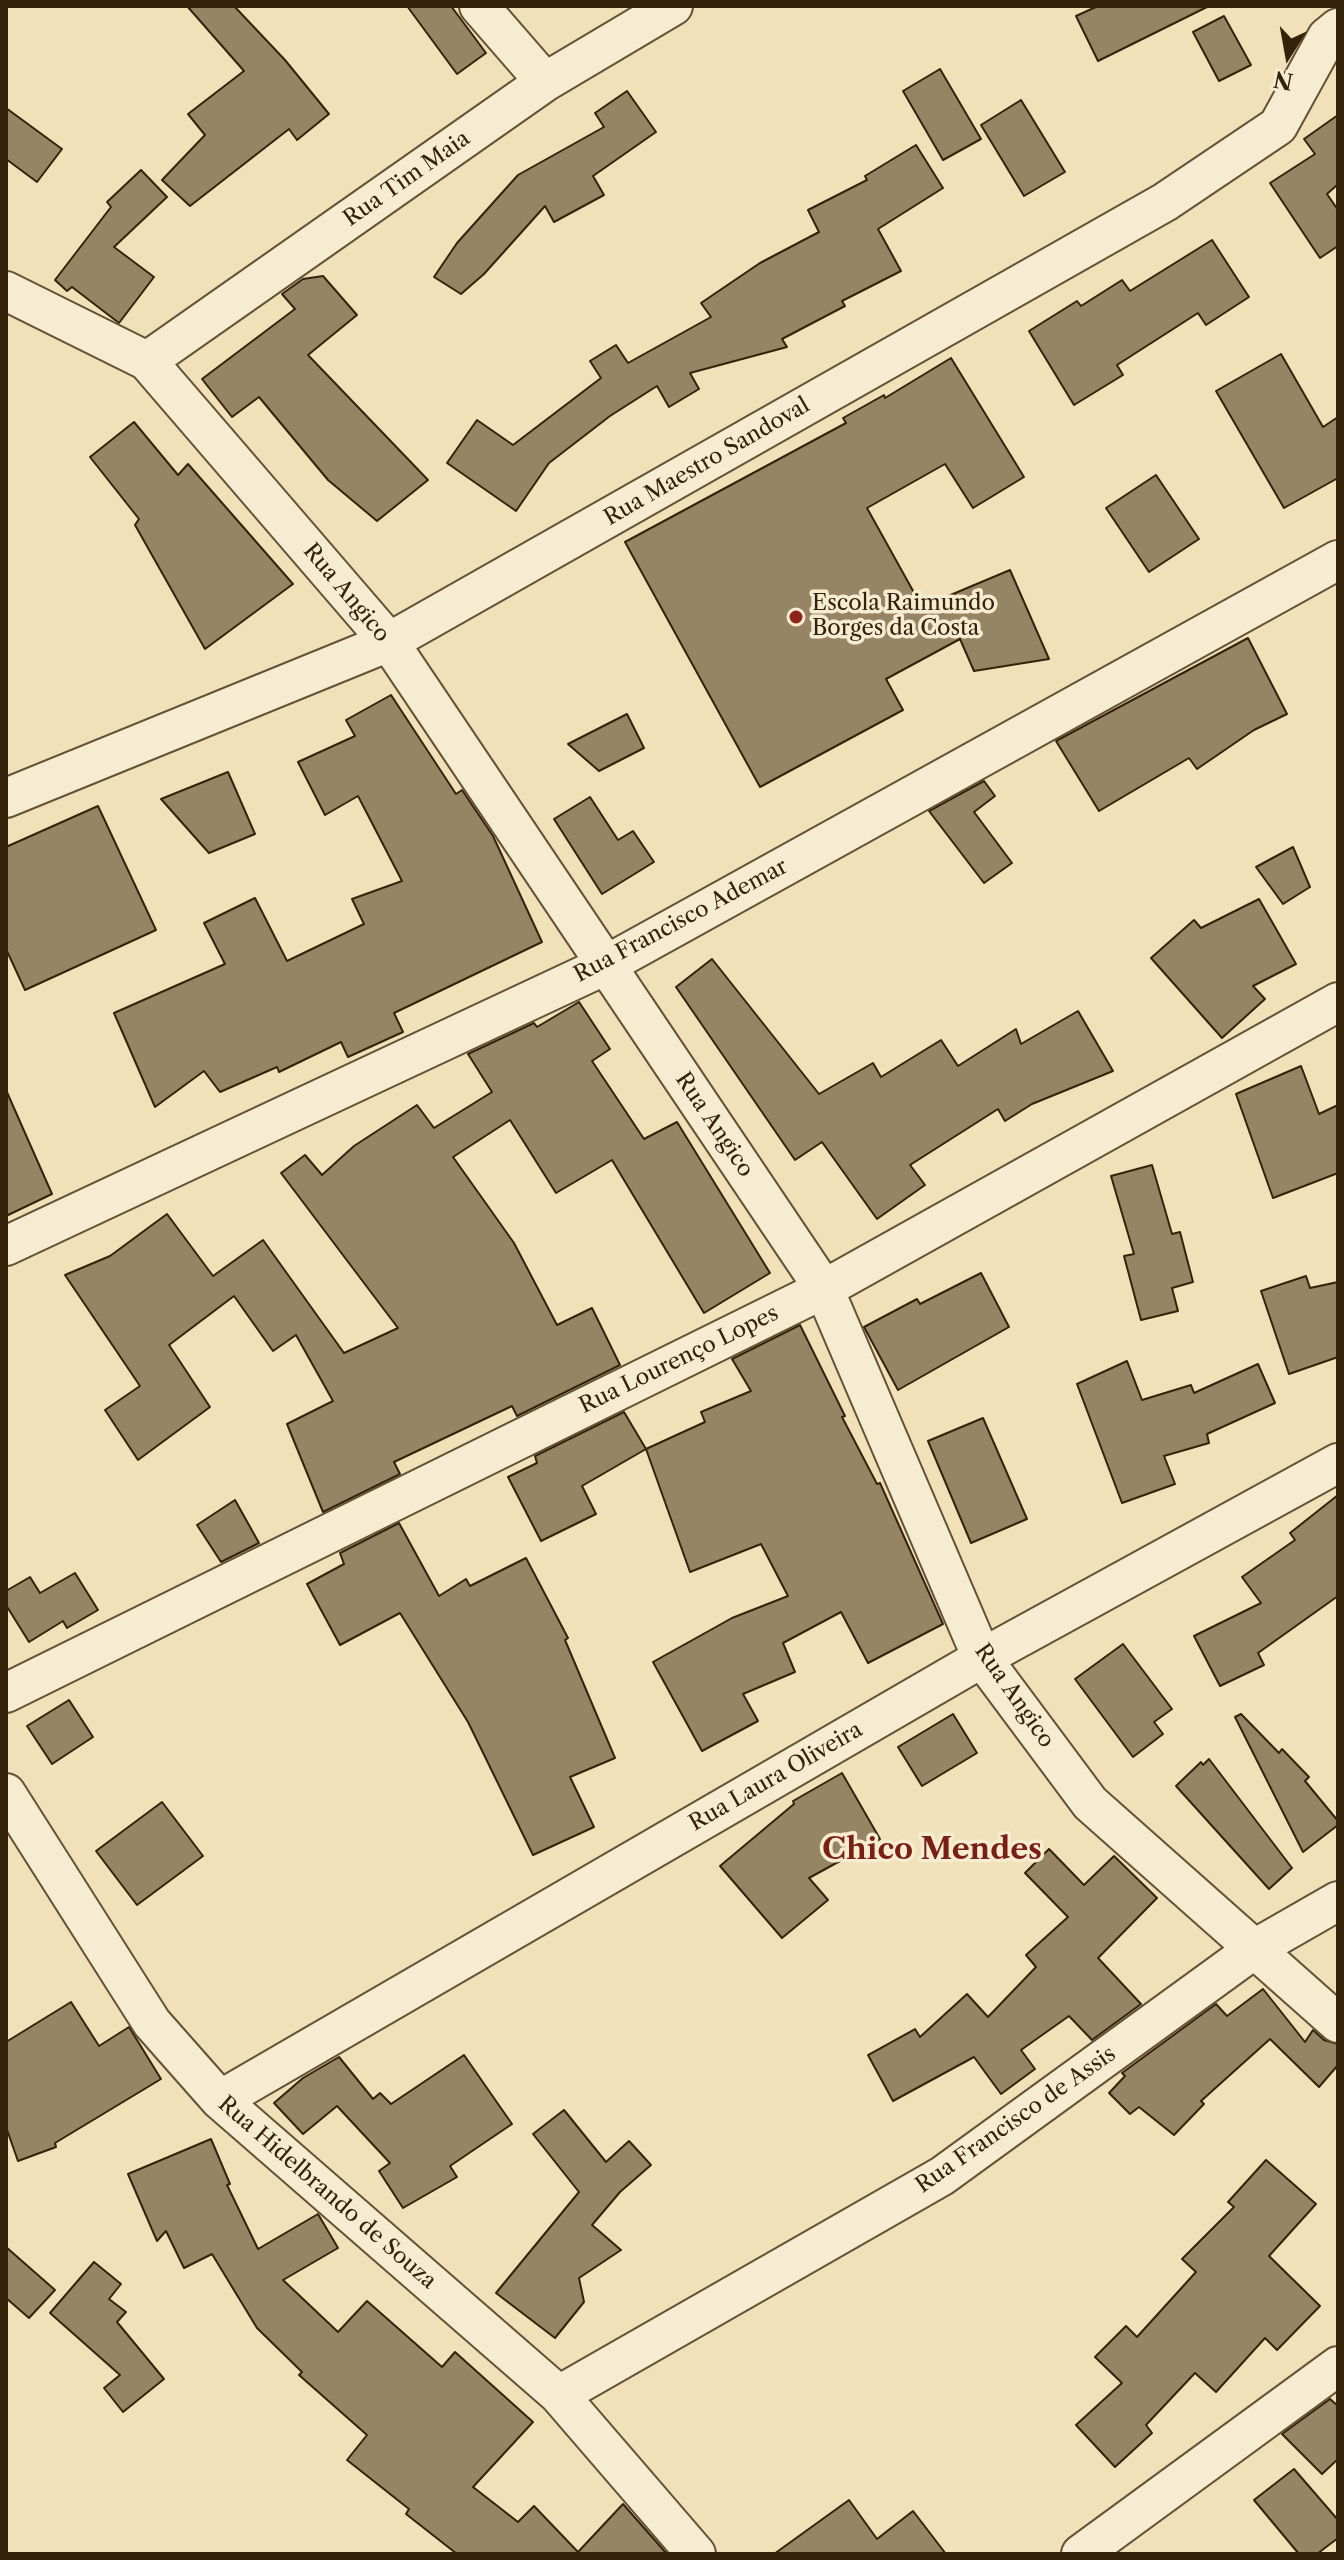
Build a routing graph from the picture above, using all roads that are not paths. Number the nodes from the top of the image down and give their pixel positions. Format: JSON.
{"nodes":[{"id":1,"x":479,"y":6,"type":"edge"},
{"id":2,"x":673,"y":6,"type":"edge"},
{"id":3,"x":1338,"y":28,"type":"edge"},
{"id":4,"x":545,"y":82,"type":"junction"},
{"id":5,"x":6,"y":291,"type":"edge"},
{"id":6,"x":147,"y":361,"type":"junction"},
{"id":7,"x":1338,"y":560,"type":"edge"},
{"id":8,"x":389,"y":642,"type":"junction"},
{"id":9,"x":6,"y":798,"type":"edge"},
{"id":10,"x":606,"y":965,"type":"junction"},
{"id":11,"x":1338,"y":1002,"type":"edge"},
{"id":12,"x":6,"y":1246,"type":"edge"},
{"id":13,"x":824,"y":1289,"type":"junction"},
{"id":14,"x":1338,"y":1463,"type":"edge"},
{"id":15,"x":982,"y":1658,"type":"junction"},
{"id":16,"x":6,"y":1693,"type":"edge"},
{"id":17,"x":6,"y":1793,"type":"edge"},
{"id":18,"x":1338,"y":1901,"type":"edge"},
{"id":19,"x":1256,"y":1948,"type":"junction"},
{"id":20,"x":1338,"y":2023,"type":"edge"},
{"id":21,"x":220,"y":2100,"type":"junction"},
{"id":22,"x":1338,"y":2366,"type":"edge"},
{"id":23,"x":559,"y":2395,"type":"junction"},
{"id":24,"x":696,"y":2554,"type":"edge"},
{"id":25,"x":1081,"y":2554,"type":"edge"}],
"edges":[{"from":1,"to":4,"type":"street"},
{"from":2,"to":4,"type":"street","name":"Rua Tim Maia"},
{"from":3,"to":8,"type":"street","name":"Rua Maestro Sandoval"},
{"from":4,"to":6,"type":"street","name":"Rua Tim Maia"},
{"from":5,"to":6,"type":"street","name":"Rua Angico"},
{"from":6,"to":8,"type":"street","name":"Rua Angico"},
{"from":7,"to":10,"type":"street","name":"Rua Francisco Ademar"},
{"from":8,"to":9,"type":"street","name":"Rua Maestro Sandoval"},
{"from":8,"to":10,"type":"street","name":"Rua Angico"},
{"from":10,"to":12,"type":"street","name":"Rua Francisco Ademar"},
{"from":10,"to":13,"type":"street","name":"Rua Angico"},
{"from":11,"to":13,"type":"street","name":"Rua Lourenço Lopes"},
{"from":13,"to":15,"type":"street","name":"Rua Angico"},
{"from":13,"to":16,"type":"street","name":"Rua Lourenço Lopes"},
{"from":14,"to":15,"type":"street","name":"Rua Laura Oliveira"},
{"from":15,"to":19,"type":"street","name":"Rua Angico"},
{"from":15,"to":21,"type":"street","name":"Rua Laura Oliveira"},
{"from":17,"to":21,"type":"street","name":"Rua Hidelbrando de Souza"},
{"from":18,"to":19,"type":"street","name":"Rua Francisco de Assis"},
{"from":19,"to":20,"type":"street","name":"Rua Angico"},
{"from":19,"to":23,"type":"street","name":"Rua Francisco de Assis"},
{"from":21,"to":23,"type":"street","name":"Rua Hidelbrando de Souza"},
{"from":22,"to":25,"type":"street"},
{"from":23,"to":24,"type":"street","name":"Rua Hidelbrando de Souza"}]}
